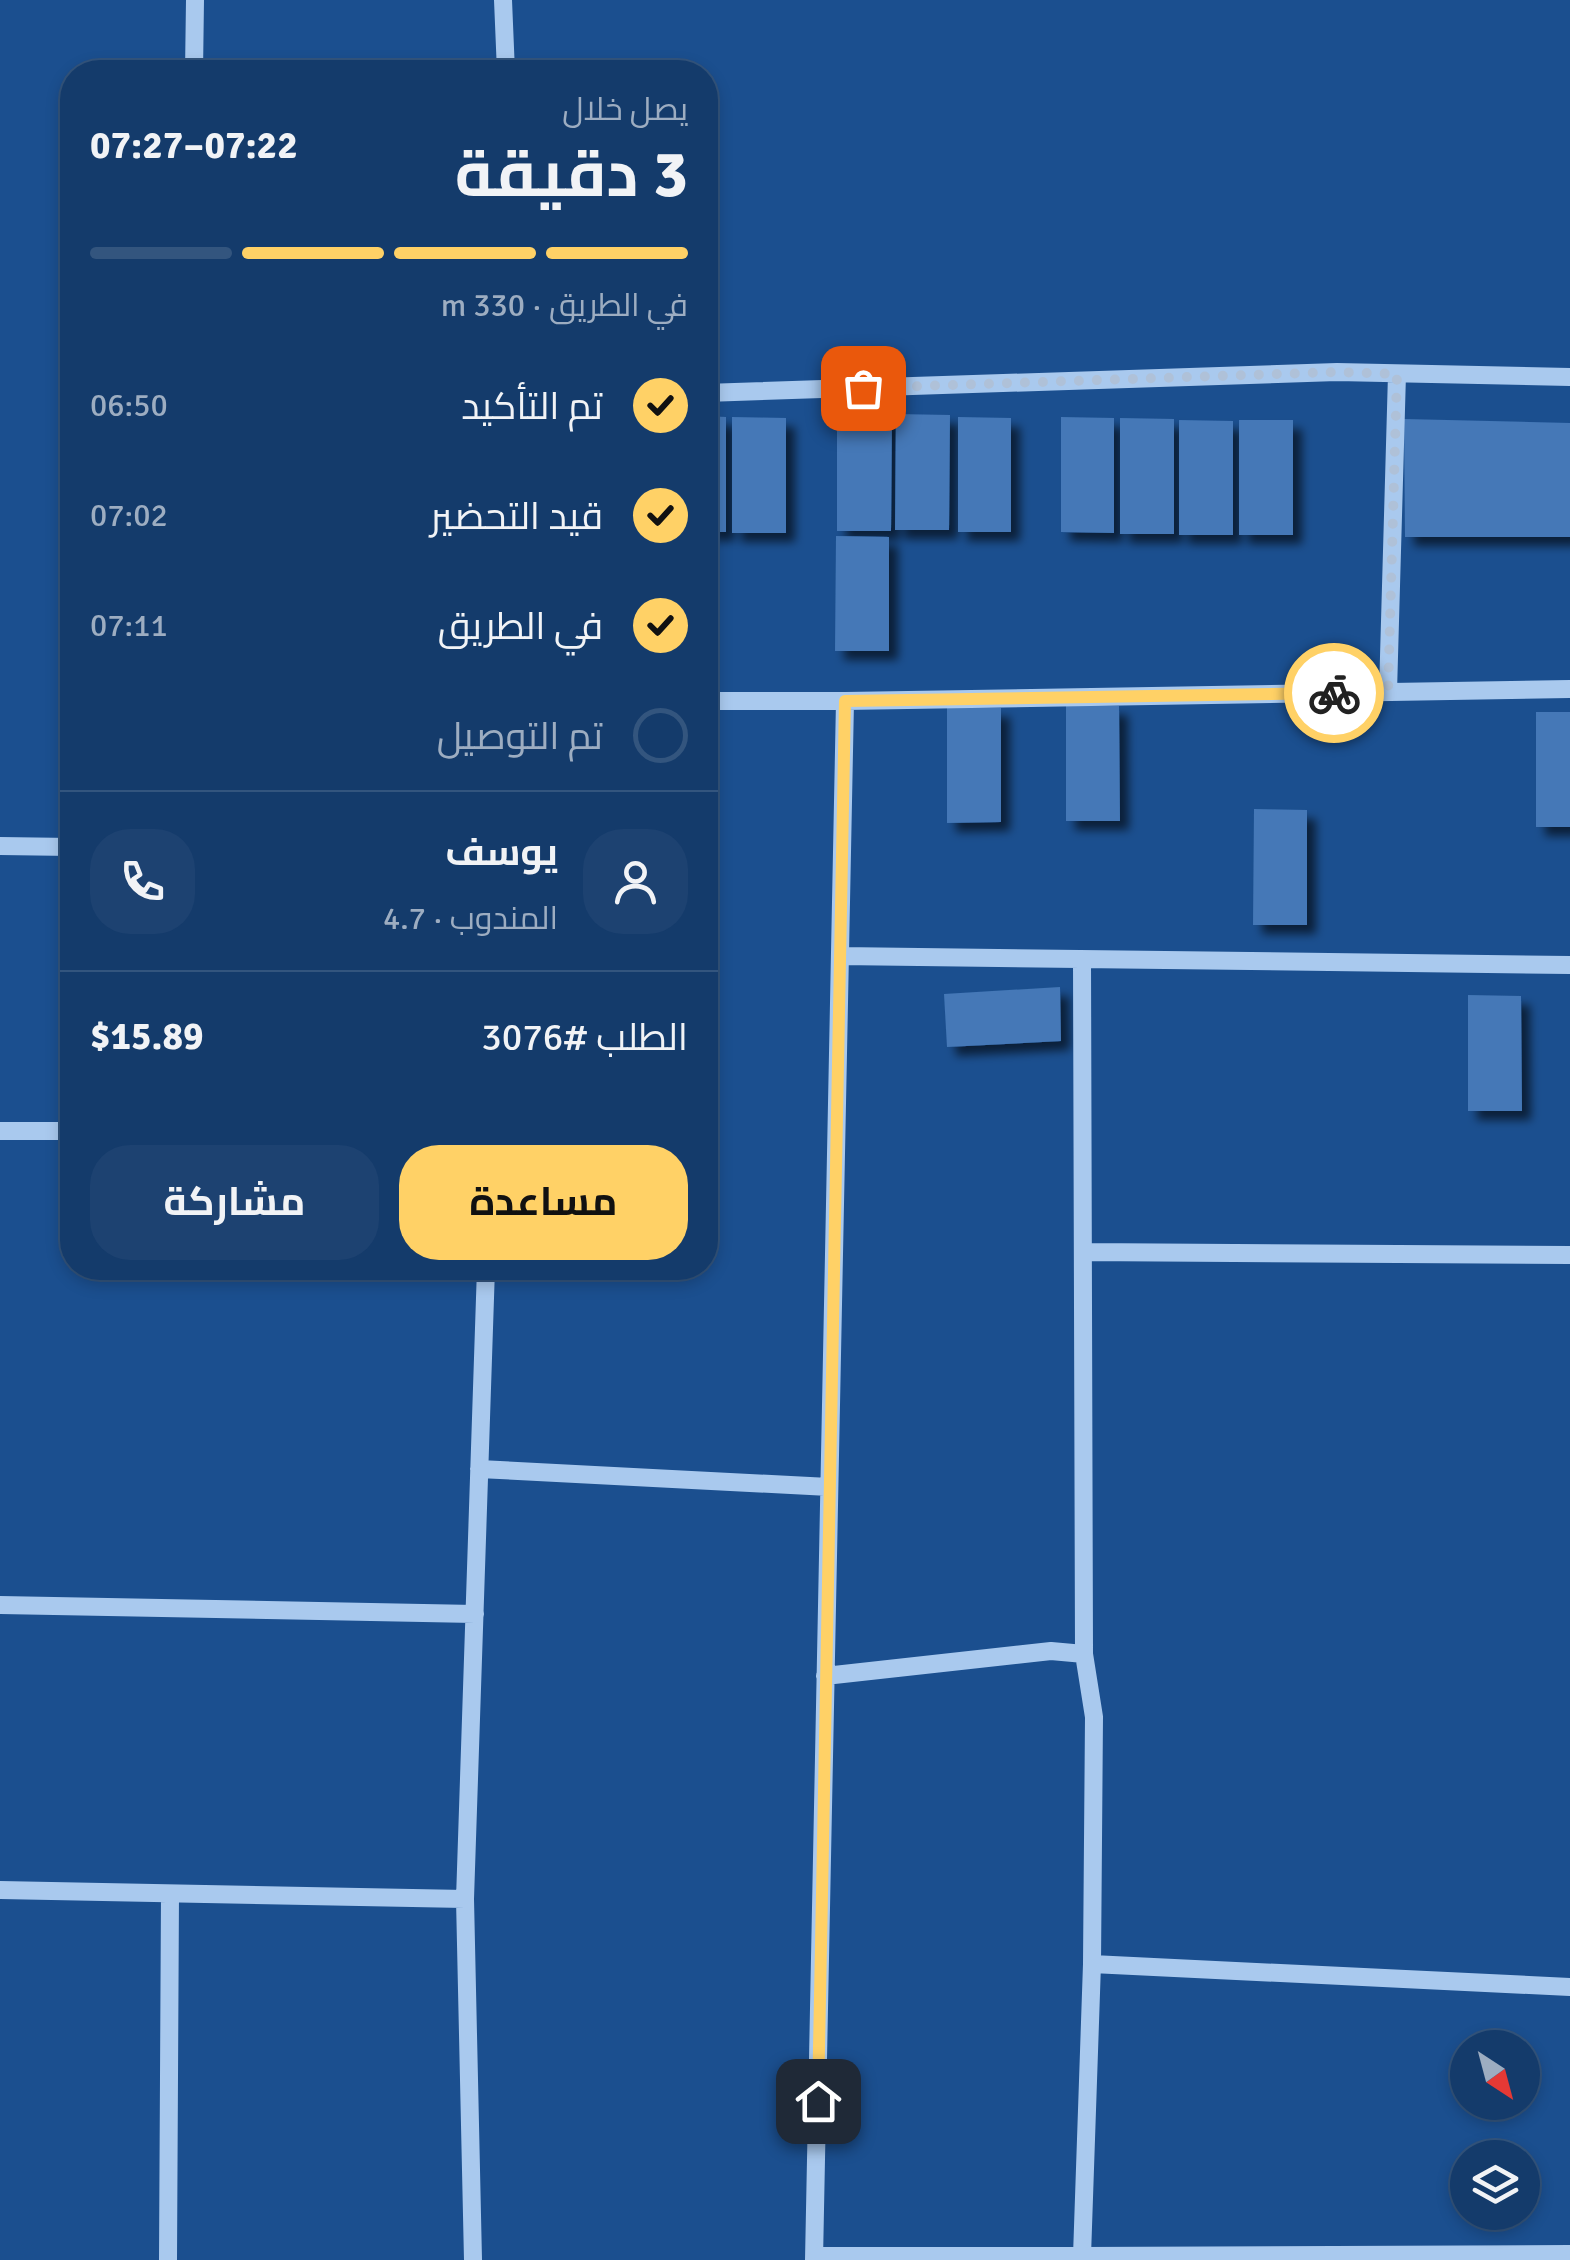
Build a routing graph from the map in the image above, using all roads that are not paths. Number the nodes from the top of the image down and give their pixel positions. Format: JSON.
{"nodes":[{"id":1,"x":195,"y":0,"type":"edge"},
{"id":2,"x":504,"y":0,"type":"edge"},
{"id":3,"x":194,"y":60,"type":"edge"},
{"id":4,"x":506,"y":60,"type":"edge"},
{"id":5,"x":1397,"y":374,"type":"junction"},
{"id":6,"x":1570,"y":377,"type":"edge"},
{"id":7,"x":718,"y":393,"type":"edge"},
{"id":8,"x":1570,"y":688,"type":"edge"},
{"id":9,"x":1388,"y":692,"type":"junction"},
{"id":10,"x":845,"y":701,"type":"junction"},
{"id":11,"x":718,"y":702,"type":"edge"},
{"id":12,"x":0,"y":846,"type":"edge"},
{"id":13,"x":60,"y":847,"type":"edge"},
{"id":14,"x":840,"y":956,"type":"junction"},
{"id":15,"x":1082,"y":959,"type":"junction"},
{"id":16,"x":1570,"y":964,"type":"edge"},
{"id":17,"x":0,"y":1130,"type":"edge"},
{"id":18,"x":60,"y":1131,"type":"edge"},
{"id":19,"x":1083,"y":1252,"type":"junction"},
{"id":20,"x":1570,"y":1256,"type":"edge"},
{"id":21,"x":486,"y":1280,"type":"edge"},
{"id":22,"x":480,"y":1469,"type":"junction"},
{"id":23,"x":829,"y":1486,"type":"junction"},
{"id":24,"x":0,"y":1605,"type":"edge"},
{"id":25,"x":475,"y":1614,"type":"junction"},
{"id":26,"x":1084,"y":1654,"type":"junction"},
{"id":27,"x":825,"y":1676,"type":"junction"},
{"id":28,"x":0,"y":1890,"type":"edge"},
{"id":29,"x":170,"y":1894,"type":"junction"},
{"id":30,"x":465,"y":1899,"type":"junction"},
{"id":31,"x":1092,"y":1964,"type":"junction"},
{"id":32,"x":1570,"y":1987,"type":"edge"},
{"id":33,"x":1570,"y":2254,"type":"edge"},
{"id":34,"x":1082,"y":2256,"type":"junction"},
{"id":35,"x":814,"y":2258,"type":"edge"},
{"id":36,"x":168,"y":2260,"type":"edge"},
{"id":37,"x":473,"y":2260,"type":"edge"}],
"edges":[{"from":1,"to":3,"type":"street"},
{"from":2,"to":4,"type":"street"},
{"from":5,"to":6,"type":"street"},
{"from":5,"to":7,"type":"street"},
{"from":5,"to":9,"type":"street"},
{"from":8,"to":9,"type":"street"},
{"from":9,"to":10,"type":"street"},
{"from":10,"to":11,"type":"street"},
{"from":10,"to":14,"type":"street"},
{"from":12,"to":13,"type":"street"},
{"from":14,"to":15,"type":"street"},
{"from":14,"to":23,"type":"street"},
{"from":15,"to":16,"type":"street"},
{"from":15,"to":19,"type":"street"},
{"from":17,"to":18,"type":"street"},
{"from":19,"to":20,"type":"street"},
{"from":19,"to":26,"type":"street"},
{"from":21,"to":22,"type":"street"},
{"from":22,"to":23,"type":"street"},
{"from":22,"to":25,"type":"street"},
{"from":23,"to":27,"type":"street"},
{"from":24,"to":25,"type":"street"},
{"from":25,"to":30,"type":"street"},
{"from":26,"to":27,"type":"street"},
{"from":26,"to":31,"type":"street"},
{"from":27,"to":35,"type":"street"},
{"from":28,"to":29,"type":"street"},
{"from":29,"to":30,"type":"street"},
{"from":29,"to":36,"type":"street"},
{"from":30,"to":37,"type":"street"},
{"from":31,"to":32,"type":"street"},
{"from":31,"to":34,"type":"street"},
{"from":33,"to":34,"type":"street"},
{"from":34,"to":35,"type":"street"}]}
